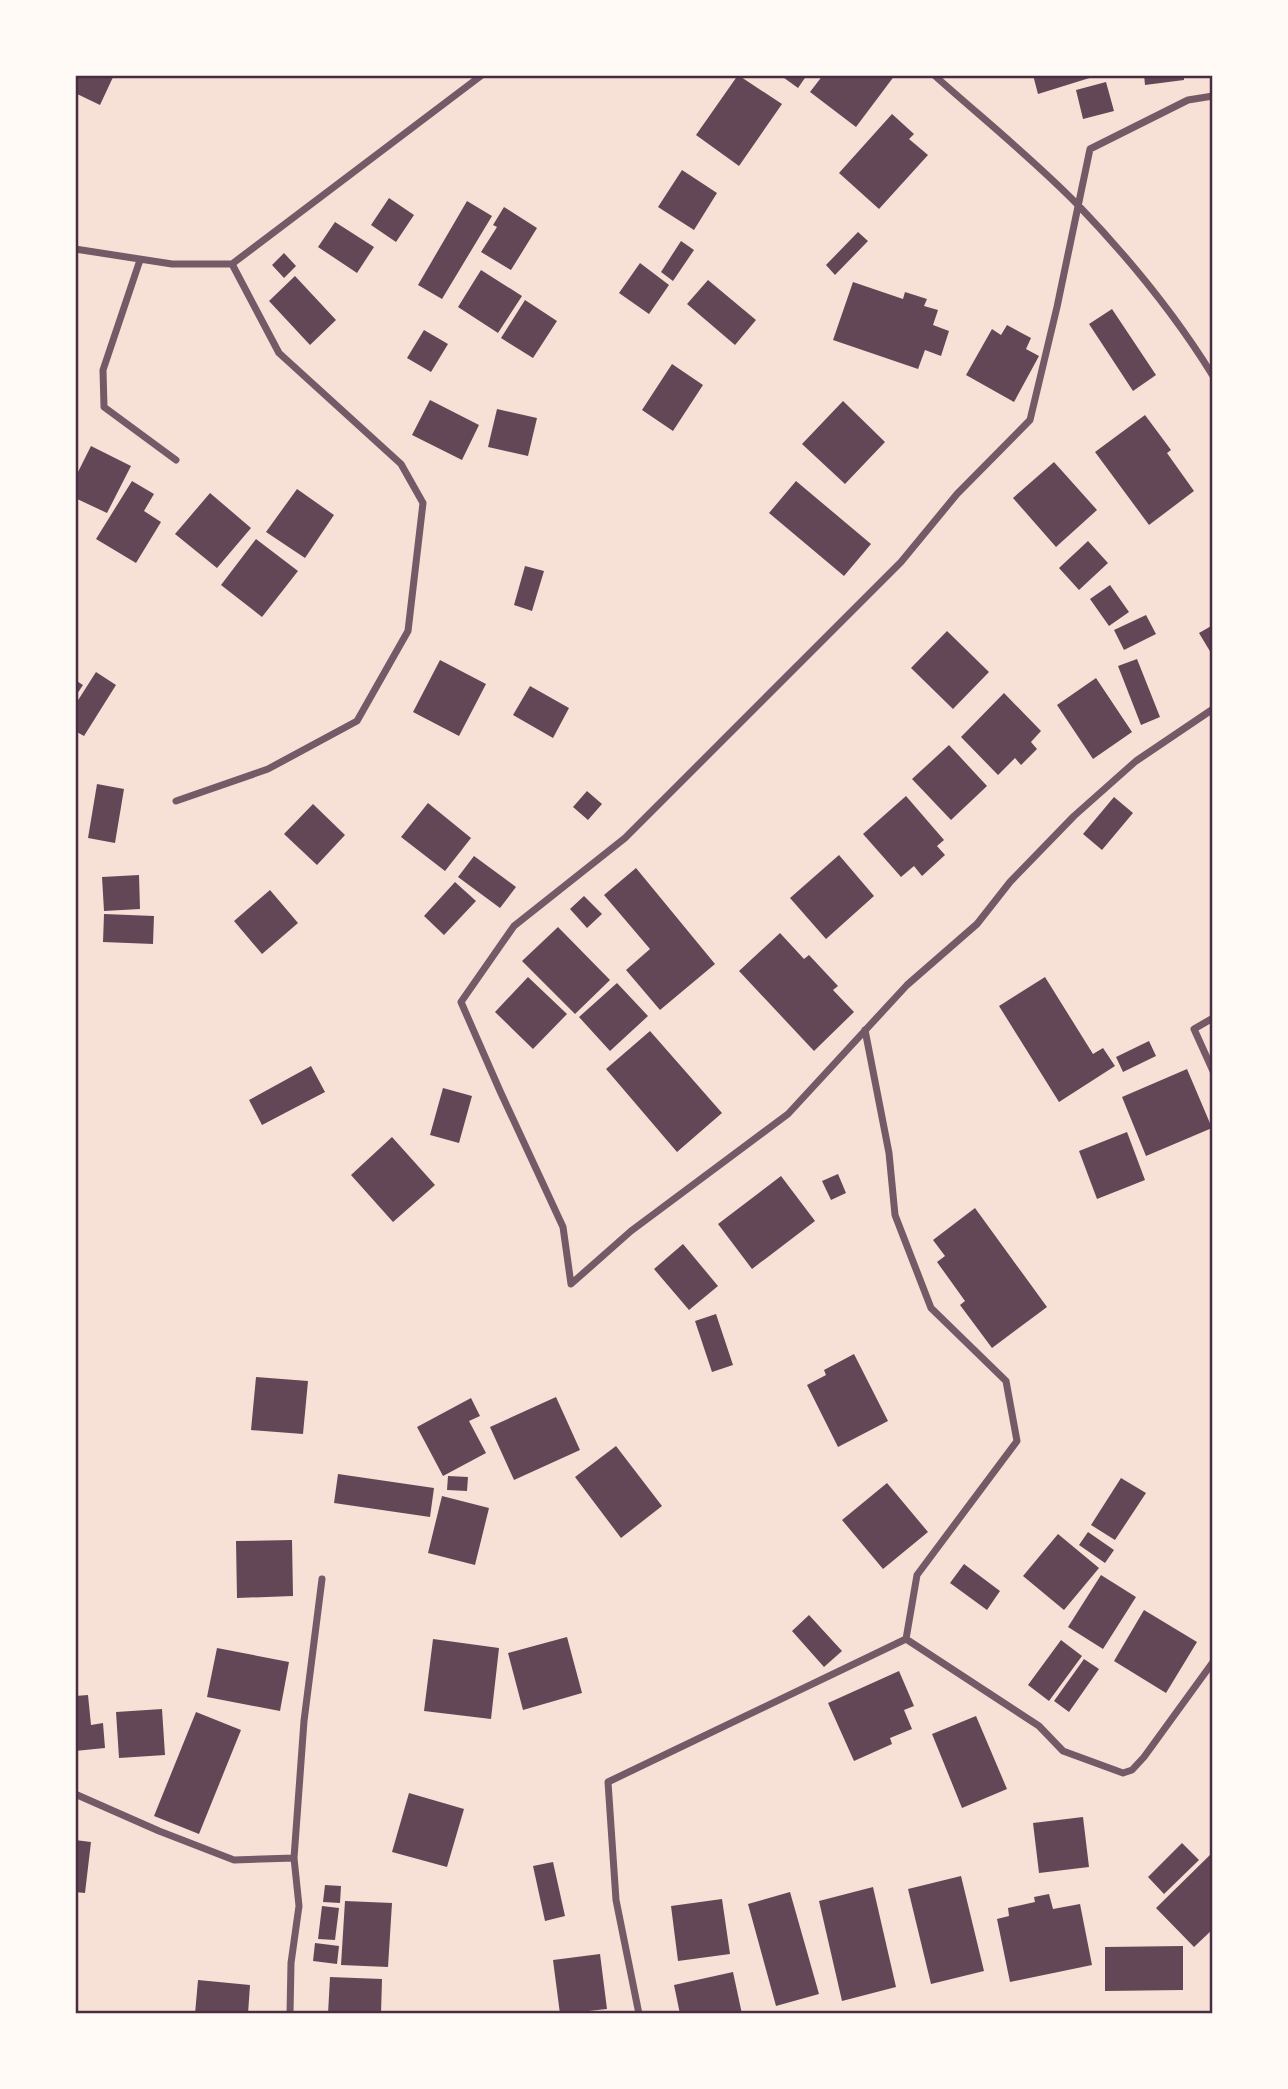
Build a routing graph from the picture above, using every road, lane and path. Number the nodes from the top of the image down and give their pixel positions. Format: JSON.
{"nodes":[{"id":1,"x":482,"y":75,"type":"edge"},
{"id":2,"x":934,"y":75,"type":"edge"},
{"id":3,"x":1213,"y":96,"type":"edge"},
{"id":4,"x":1077,"y":205,"type":"junction"},
{"id":5,"x":75,"y":249,"type":"edge"},
{"id":6,"x":140,"y":260,"type":"junction"},
{"id":7,"x":232,"y":264,"type":"junction"},
{"id":8,"x":1213,"y":376,"type":"edge"},
{"id":9,"x":176,"y":460,"type":"dead end"},
{"id":10,"x":1213,"y":709,"type":"edge"},
{"id":11,"x":176,"y":801,"type":"dead end"},
{"id":12,"x":1213,"y":1018,"type":"edge"},
{"id":13,"x":865,"y":1030,"type":"junction"},
{"id":14,"x":1213,"y":1071,"type":"edge"},
{"id":15,"x":322,"y":1579,"type":"dead end"},
{"id":16,"x":906,"y":1639,"type":"junction"},
{"id":17,"x":1213,"y":1662,"type":"edge"},
{"id":18,"x":75,"y":1794,"type":"edge"},
{"id":19,"x":294,"y":1858,"type":"junction"},
{"id":20,"x":290,"y":2014,"type":"edge"},
{"id":21,"x":639,"y":2014,"type":"edge"}],
"edges":[{"from":1,"to":7,"type":"street"},
{"from":2,"to":4,"type":"street"},
{"from":3,"to":4,"type":"street"},
{"from":4,"to":8,"type":"street"},
{"from":4,"to":13,"type":"street"},
{"from":5,"to":6,"type":"street"},
{"from":6,"to":7,"type":"street"},
{"from":6,"to":9,"type":"street"},
{"from":7,"to":11,"type":"street"},
{"from":10,"to":13,"type":"street"},
{"from":12,"to":14,"type":"street"},
{"from":13,"to":16,"type":"street"},
{"from":15,"to":19,"type":"street"},
{"from":16,"to":17,"type":"street"},
{"from":16,"to":21,"type":"street"},
{"from":18,"to":19,"type":"street"},
{"from":19,"to":20,"type":"street"}]}
